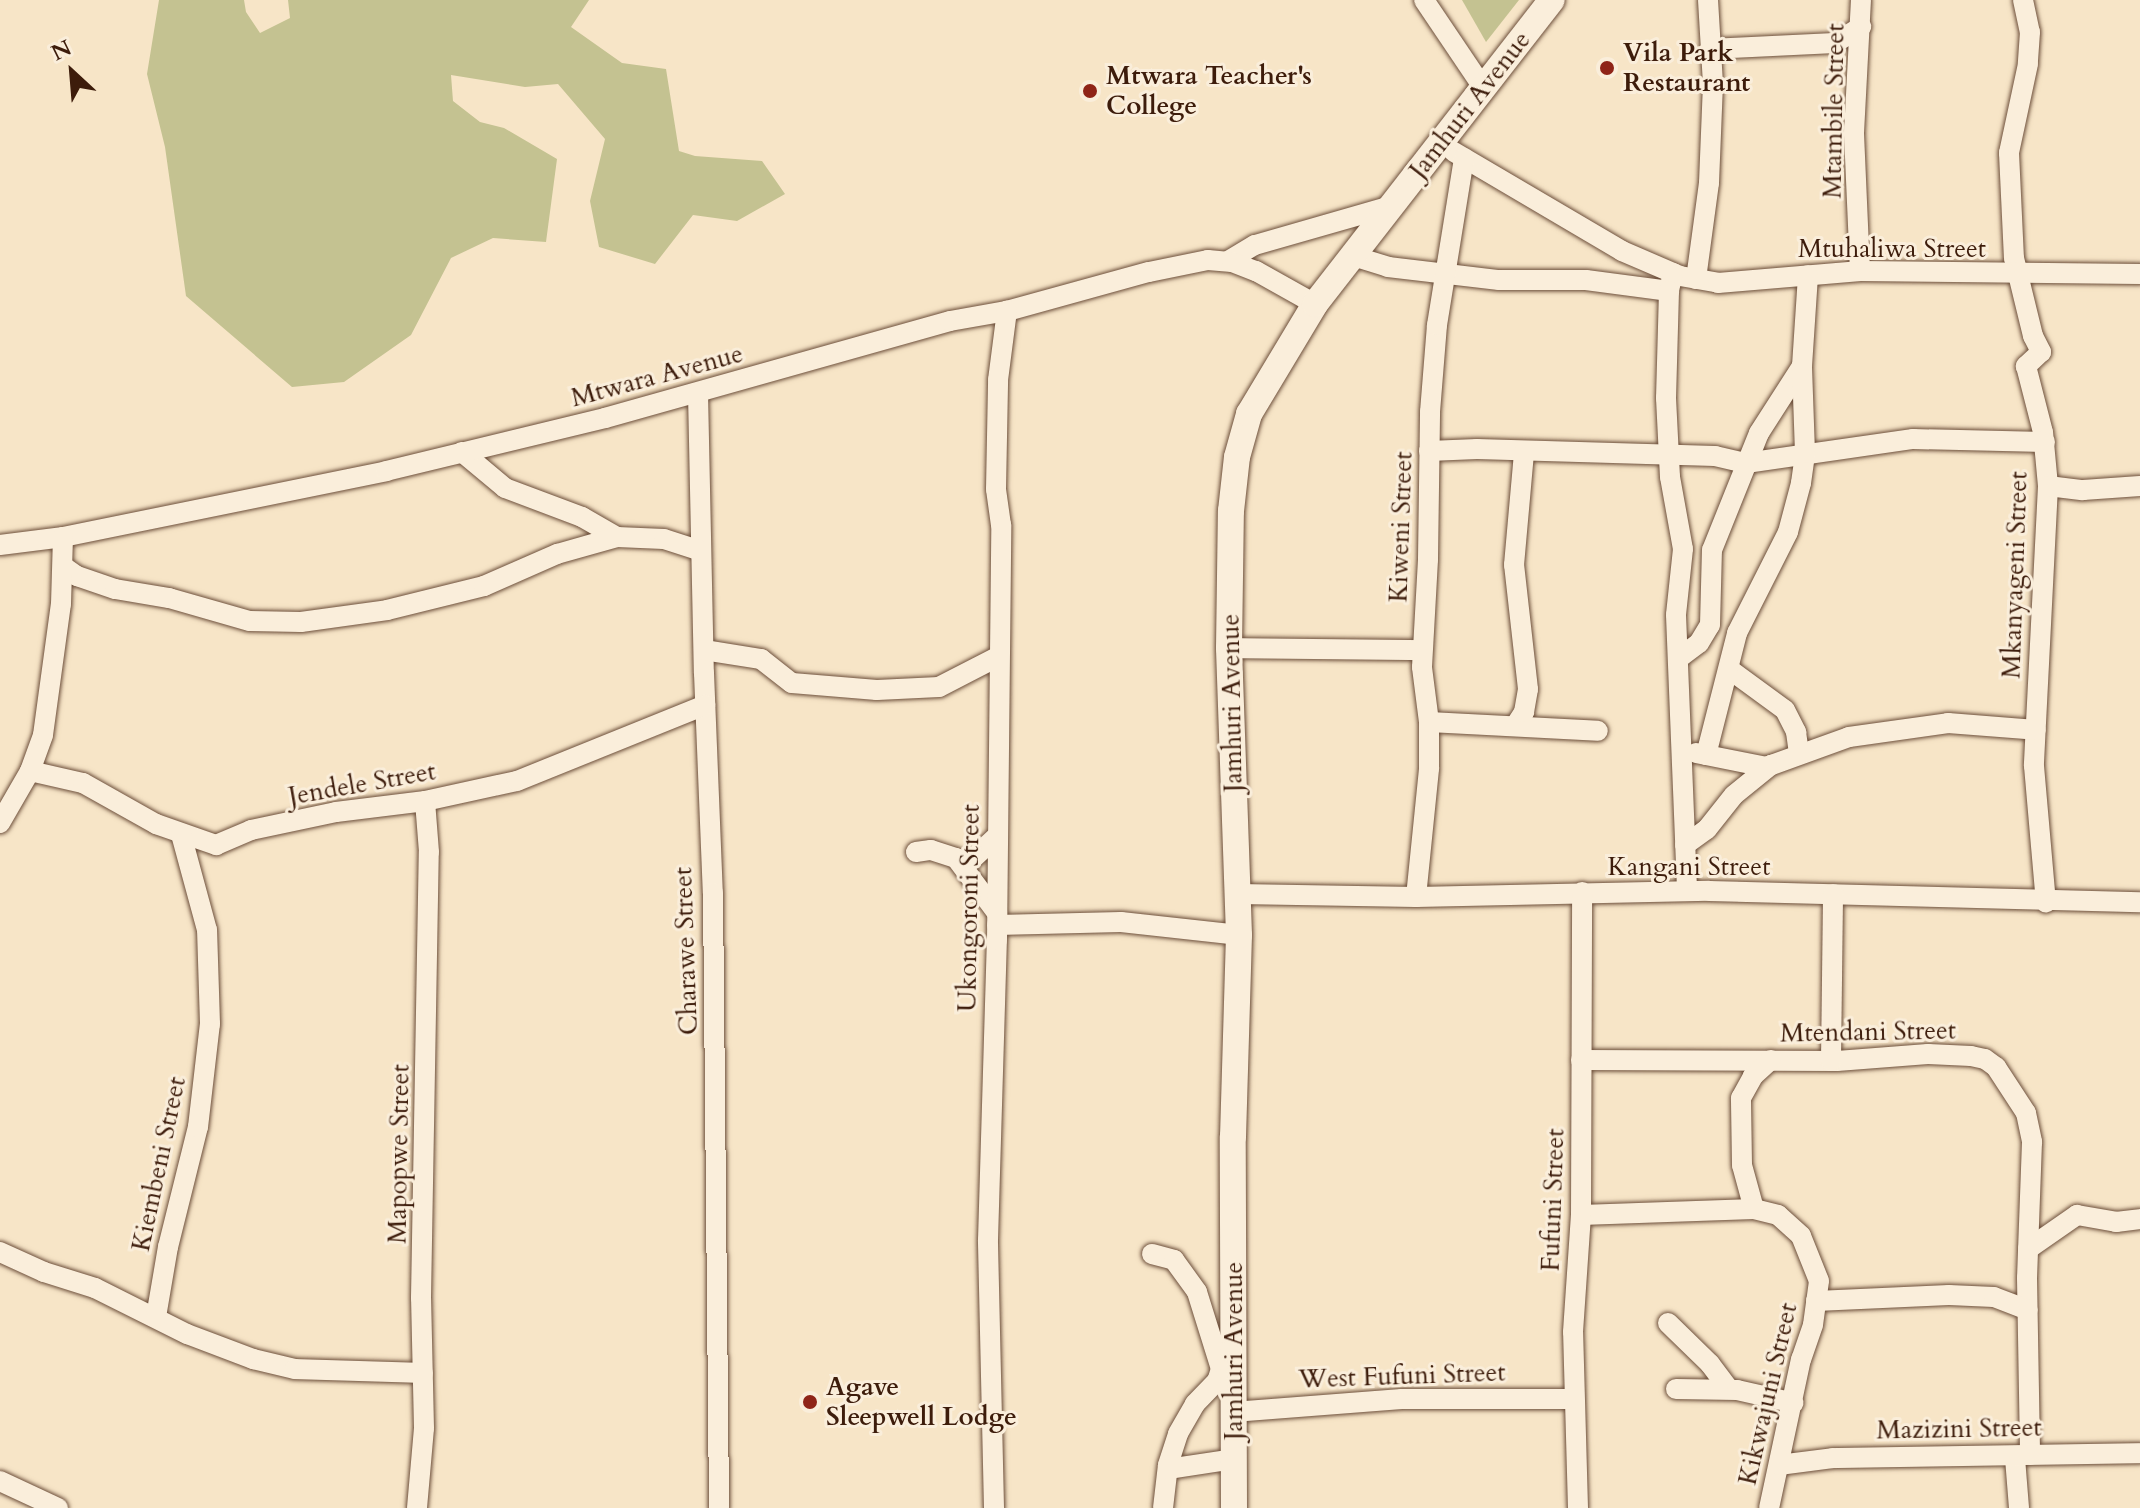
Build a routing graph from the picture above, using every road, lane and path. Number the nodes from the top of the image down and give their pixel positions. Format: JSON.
{"nodes":[{"id":1,"x":1424,"y":0,"type":"edge"},
{"id":2,"x":1552,"y":0,"type":"edge"},
{"id":3,"x":1708,"y":0,"type":"edge"},
{"id":4,"x":1861,"y":0,"type":"edge"},
{"id":5,"x":2023,"y":0,"type":"edge"},
{"id":6,"x":1861,"y":27,"type":"junction"},
{"id":7,"x":1710,"y":49,"type":"junction"},
{"id":8,"x":1482,"y":86,"type":"junction"},
{"id":9,"x":1439,"y":143,"type":"junction"},
{"id":10,"x":1464,"y":158,"type":"junction"},
{"id":11,"x":1391,"y":206,"type":"junction"},
{"id":12,"x":1353,"y":256,"type":"junction"},
{"id":13,"x":1228,"y":261,"type":"junction"},
{"id":14,"x":1860,"y":271,"type":"junction"},
{"id":15,"x":1445,"y":274,"type":"junction"},
{"id":16,"x":2140,"y":274,"type":"edge"},
{"id":17,"x":1808,"y":275,"type":"junction"},
{"id":18,"x":2019,"y":275,"type":"junction"},
{"id":19,"x":1696,"y":279,"type":"junction"},
{"id":20,"x":1671,"y":282,"type":"junction"},
{"id":21,"x":1315,"y":304,"type":"junction"},
{"id":22,"x":1007,"y":311,"type":"junction"},
{"id":23,"x":1802,"y":366,"type":"junction"},
{"id":24,"x":698,"y":393,"type":"junction"},
{"id":25,"x":2045,"y":442,"type":"junction"},
{"id":26,"x":1429,"y":451,"type":"junction"},
{"id":27,"x":462,"y":452,"type":"junction"},
{"id":28,"x":1524,"y":452,"type":"junction"},
{"id":29,"x":1805,"y":453,"type":"junction"},
{"id":30,"x":1669,"y":456,"type":"junction"},
{"id":31,"x":1746,"y":463,"type":"junction"},
{"id":32,"x":2048,"y":486,"type":"junction"},
{"id":33,"x":2140,"y":486,"type":"edge"},
{"id":34,"x":63,"y":537,"type":"junction"},
{"id":35,"x":617,"y":537,"type":"junction"},
{"id":36,"x":0,"y":545,"type":"edge"},
{"id":37,"x":701,"y":551,"type":"junction"},
{"id":38,"x":64,"y":567,"type":"junction"},
{"id":39,"x":1229,"y":648,"type":"junction"},
{"id":40,"x":704,"y":650,"type":"junction"},
{"id":41,"x":1422,"y":650,"type":"junction"},
{"id":42,"x":999,"y":656,"type":"junction"},
{"id":43,"x":1679,"y":658,"type":"junction"},
{"id":44,"x":1729,"y":669,"type":"junction"},
{"id":45,"x":705,"y":705,"type":"junction"},
{"id":46,"x":1429,"y":722,"type":"junction"},
{"id":47,"x":1515,"y":726,"type":"junction"},
{"id":48,"x":2036,"y":730,"type":"junction"},
{"id":49,"x":1598,"y":731,"type":"dead end"},
{"id":50,"x":1679,"y":749,"type":"junction"},
{"id":51,"x":1799,"y":754,"type":"junction"},
{"id":52,"x":1706,"y":755,"type":"junction"},
{"id":53,"x":1771,"y":765,"type":"junction"},
{"id":54,"x":30,"y":771,"type":"junction"},
{"id":55,"x":425,"y":801,"type":"junction"},
{"id":56,"x":0,"y":823,"type":"edge"},
{"id":57,"x":181,"y":834,"type":"junction"},
{"id":58,"x":998,"y":835,"type":"junction"},
{"id":59,"x":1685,"y":845,"type":"junction"},
{"id":60,"x":916,"y":852,"type":"dead end"},
{"id":61,"x":965,"y":866,"type":"junction"},
{"id":62,"x":1687,"y":891,"type":"junction"},
{"id":63,"x":1582,"y":892,"type":"junction"},
{"id":64,"x":1238,"y":894,"type":"junction"},
{"id":65,"x":1833,"y":894,"type":"junction"},
{"id":66,"x":1416,"y":897,"type":"junction"},
{"id":67,"x":2046,"y":902,"type":"junction"},
{"id":68,"x":2140,"y":902,"type":"edge"},
{"id":69,"x":997,"y":919,"type":"junction"},
{"id":70,"x":1239,"y":935,"type":"junction"},
{"id":71,"x":1581,"y":1060,"type":"junction"},
{"id":72,"x":1771,"y":1060,"type":"junction"},
{"id":73,"x":1831,"y":1061,"type":"junction"},
{"id":74,"x":1754,"y":1209,"type":"junction"},
{"id":75,"x":1581,"y":1215,"type":"junction"},
{"id":76,"x":2140,"y":1219,"type":"edge"},
{"id":77,"x":2028,"y":1249,"type":"junction"},
{"id":78,"x":0,"y":1252,"type":"edge"},
{"id":79,"x":1152,"y":1254,"type":"dead end"},
{"id":80,"x":2027,"y":1278,"type":"junction"},
{"id":81,"x":1994,"y":1297,"type":"junction"},
{"id":82,"x":1816,"y":1301,"type":"junction"},
{"id":83,"x":2028,"y":1310,"type":"junction"},
{"id":84,"x":156,"y":1317,"type":"junction"},
{"id":85,"x":1668,"y":1323,"type":"dead end"},
{"id":86,"x":423,"y":1373,"type":"junction"},
{"id":87,"x":1676,"y":1389,"type":"dead end"},
{"id":88,"x":1729,"y":1389,"type":"junction"},
{"id":89,"x":1574,"y":1399,"type":"junction"},
{"id":90,"x":1794,"y":1403,"type":"junction"},
{"id":91,"x":1233,"y":1412,"type":"junction"},
{"id":92,"x":2140,"y":1453,"type":"edge"},
{"id":93,"x":2022,"y":1456,"type":"junction"},
{"id":94,"x":1233,"y":1459,"type":"junction"},
{"id":95,"x":1779,"y":1465,"type":"junction"},
{"id":96,"x":1168,"y":1469,"type":"junction"},
{"id":97,"x":0,"y":1481,"type":"edge"},
{"id":98,"x":58,"y":1508,"type":"edge"},
{"id":99,"x":417,"y":1508,"type":"edge"},
{"id":100,"x":719,"y":1508,"type":"edge"},
{"id":101,"x":994,"y":1508,"type":"edge"},
{"id":102,"x":1163,"y":1508,"type":"edge"},
{"id":103,"x":1234,"y":1508,"type":"edge"},
{"id":104,"x":1578,"y":1508,"type":"edge"},
{"id":105,"x":1769,"y":1508,"type":"edge"},
{"id":106,"x":2019,"y":1508,"type":"edge"}],
"edges":[{"from":1,"to":8,"type":"street"},
{"from":2,"to":8,"type":"street","name":"Jamhuri Avenue"},
{"from":3,"to":7,"type":"street"},
{"from":4,"to":6,"type":"street","name":"Mtambile Street"},
{"from":5,"to":18,"type":"street"},
{"from":6,"to":7,"type":"street"},
{"from":6,"to":14,"type":"street","name":"Mtambile Street"},
{"from":7,"to":19,"type":"street"},
{"from":8,"to":9,"type":"street","name":"Jamhuri Avenue"},
{"from":9,"to":10,"type":"street","name":"Mtuhaliwa Street"},
{"from":9,"to":11,"type":"street","name":"Jamhuri Avenue"},
{"from":10,"to":15,"type":"street","name":"Kiweni Street"},
{"from":10,"to":20,"type":"street","name":"Mtuhaliwa Street"},
{"from":11,"to":12,"type":"street","name":"Jamhuri Avenue"},
{"from":11,"to":13,"type":"street"},
{"from":12,"to":15,"type":"street"},
{"from":12,"to":21,"type":"street","name":"Jamhuri Avenue"},
{"from":13,"to":21,"type":"street","name":"Mtwara Avenue"},
{"from":13,"to":22,"type":"street","name":"Mtwara Avenue"},
{"from":14,"to":17,"type":"street","name":"Mtuhaliwa Street"},
{"from":14,"to":18,"type":"street","name":"Mtuhaliwa Street"},
{"from":15,"to":20,"type":"street"},
{"from":15,"to":26,"type":"street","name":"Kiweni Street"},
{"from":16,"to":18,"type":"street","name":"Mtuhaliwa Street"},
{"from":17,"to":19,"type":"street","name":"Mtuhaliwa Street"},
{"from":17,"to":23,"type":"street"},
{"from":18,"to":25,"type":"street"},
{"from":19,"to":20,"type":"street","name":"Mtuhaliwa Street"},
{"from":20,"to":30,"type":"street"},
{"from":21,"to":39,"type":"street","name":"Jamhuri Avenue"},
{"from":22,"to":24,"type":"street","name":"Mtwara Avenue"},
{"from":22,"to":42,"type":"street","name":"Ukongoroni Street"},
{"from":23,"to":29,"type":"street"},
{"from":23,"to":31,"type":"street"},
{"from":24,"to":27,"type":"street","name":"Mtwara Avenue"},
{"from":24,"to":37,"type":"street","name":"Charawe Street"},
{"from":25,"to":29,"type":"street","name":"Mkanyageni Street"},
{"from":25,"to":32,"type":"street","name":"Mkanyageni Street"},
{"from":26,"to":28,"type":"street","name":"Mkanyageni Street"},
{"from":26,"to":41,"type":"street","name":"Kiweni Street"},
{"from":27,"to":34,"type":"street","name":"Mtwara Avenue"},
{"from":27,"to":35,"type":"street"},
{"from":28,"to":30,"type":"street","name":"Mkanyageni Street"},
{"from":28,"to":47,"type":"street"},
{"from":29,"to":31,"type":"street","name":"Mkanyageni Street"},
{"from":29,"to":44,"type":"street"},
{"from":30,"to":31,"type":"street","name":"Mkanyageni Street"},
{"from":30,"to":43,"type":"street"},
{"from":31,"to":43,"type":"street"},
{"from":32,"to":33,"type":"street"},
{"from":32,"to":48,"type":"street","name":"Mkanyageni Street"},
{"from":34,"to":36,"type":"street","name":"Mtwara Avenue"},
{"from":34,"to":38,"type":"street"},
{"from":35,"to":37,"type":"street"},
{"from":35,"to":38,"type":"street"},
{"from":37,"to":40,"type":"street","name":"Charawe Street"},
{"from":38,"to":54,"type":"street"},
{"from":39,"to":41,"type":"street"},
{"from":39,"to":64,"type":"street","name":"Jamhuri Avenue"},
{"from":40,"to":42,"type":"street"},
{"from":40,"to":45,"type":"street","name":"Charawe Street"},
{"from":41,"to":46,"type":"street","name":"Kiweni Street"},
{"from":42,"to":58,"type":"street","name":"Ukongoroni Street"},
{"from":43,"to":50,"type":"street"},
{"from":44,"to":51,"type":"street"},
{"from":44,"to":52,"type":"street"},
{"from":45,"to":55,"type":"street","name":"Jendele Street"},
{"from":45,"to":100,"type":"street","name":"Charawe Street"},
{"from":46,"to":47,"type":"street"},
{"from":46,"to":66,"type":"street","name":"Kiweni Street"},
{"from":47,"to":49,"type":"street"},
{"from":48,"to":51,"type":"street"},
{"from":48,"to":67,"type":"street","name":"Mkanyageni Street"},
{"from":50,"to":52,"type":"street"},
{"from":50,"to":59,"type":"street"},
{"from":51,"to":53,"type":"street"},
{"from":52,"to":53,"type":"street"},
{"from":53,"to":59,"type":"street"},
{"from":54,"to":56,"type":"street"},
{"from":54,"to":57,"type":"street","name":"Jendele Street"},
{"from":55,"to":57,"type":"street","name":"Jendele Street"},
{"from":55,"to":86,"type":"street","name":"Mapopwe Street"},
{"from":57,"to":84,"type":"street","name":"Kiembeni Street"},
{"from":58,"to":61,"type":"street"},
{"from":58,"to":69,"type":"street","name":"Ukongoroni Street"},
{"from":59,"to":62,"type":"street"},
{"from":60,"to":61,"type":"street"},
{"from":61,"to":69,"type":"street"},
{"from":62,"to":63,"type":"street","name":"Kangani Street"},
{"from":62,"to":65,"type":"street","name":"Kangani Street"},
{"from":63,"to":66,"type":"street","name":"Kangani Street"},
{"from":63,"to":71,"type":"street","name":"Fufuni Street"},
{"from":64,"to":66,"type":"street","name":"Kangani Street"},
{"from":64,"to":70,"type":"street","name":"Jamhuri Avenue"},
{"from":65,"to":67,"type":"street","name":"Kangani Street"},
{"from":65,"to":73,"type":"street"},
{"from":67,"to":68,"type":"street","name":"Kangani Street"},
{"from":69,"to":70,"type":"street"},
{"from":69,"to":101,"type":"street","name":"Ukongoroni Street"},
{"from":70,"to":91,"type":"street","name":"Jamhuri Avenue"},
{"from":71,"to":72,"type":"street","name":"Mtendani Street"},
{"from":71,"to":75,"type":"street","name":"Fufuni Street"},
{"from":72,"to":73,"type":"street","name":"Mtendani Street"},
{"from":72,"to":74,"type":"street"},
{"from":73,"to":77,"type":"street","name":"Mtendani Street"},
{"from":74,"to":75,"type":"street","name":"Kikwajuni Street"},
{"from":74,"to":82,"type":"street","name":"Kikwajuni Street"},
{"from":75,"to":89,"type":"street","name":"Fufuni Street"},
{"from":76,"to":77,"type":"street"},
{"from":77,"to":80,"type":"street","name":"Mtendani Street"},
{"from":78,"to":84,"type":"street"},
{"from":79,"to":96,"type":"street"},
{"from":80,"to":81,"type":"street"},
{"from":80,"to":83,"type":"street","name":"Mtendani Street"},
{"from":81,"to":82,"type":"street"},
{"from":81,"to":83,"type":"street"},
{"from":82,"to":90,"type":"street","name":"Kikwajuni Street"},
{"from":83,"to":93,"type":"street","name":"Mtendani Street"},
{"from":84,"to":86,"type":"street"},
{"from":85,"to":88,"type":"street"},
{"from":86,"to":99,"type":"street","name":"Mapopwe Street"},
{"from":87,"to":88,"type":"street"},
{"from":88,"to":90,"type":"street"},
{"from":89,"to":91,"type":"street","name":"West Fufuni Street"},
{"from":89,"to":104,"type":"street","name":"Fufuni Street"},
{"from":90,"to":95,"type":"street","name":"Kikwajuni Street"},
{"from":91,"to":94,"type":"street","name":"Jamhuri Avenue"},
{"from":92,"to":93,"type":"street","name":"Mazizini Street"},
{"from":93,"to":95,"type":"street","name":"Mazizini Street"},
{"from":93,"to":106,"type":"street","name":"Mtendani Street"},
{"from":94,"to":96,"type":"street"},
{"from":94,"to":103,"type":"street","name":"Jamhuri Avenue"},
{"from":95,"to":105,"type":"street","name":"Kikwajuni Street"},
{"from":96,"to":102,"type":"street"},
{"from":97,"to":98,"type":"street"}]}
